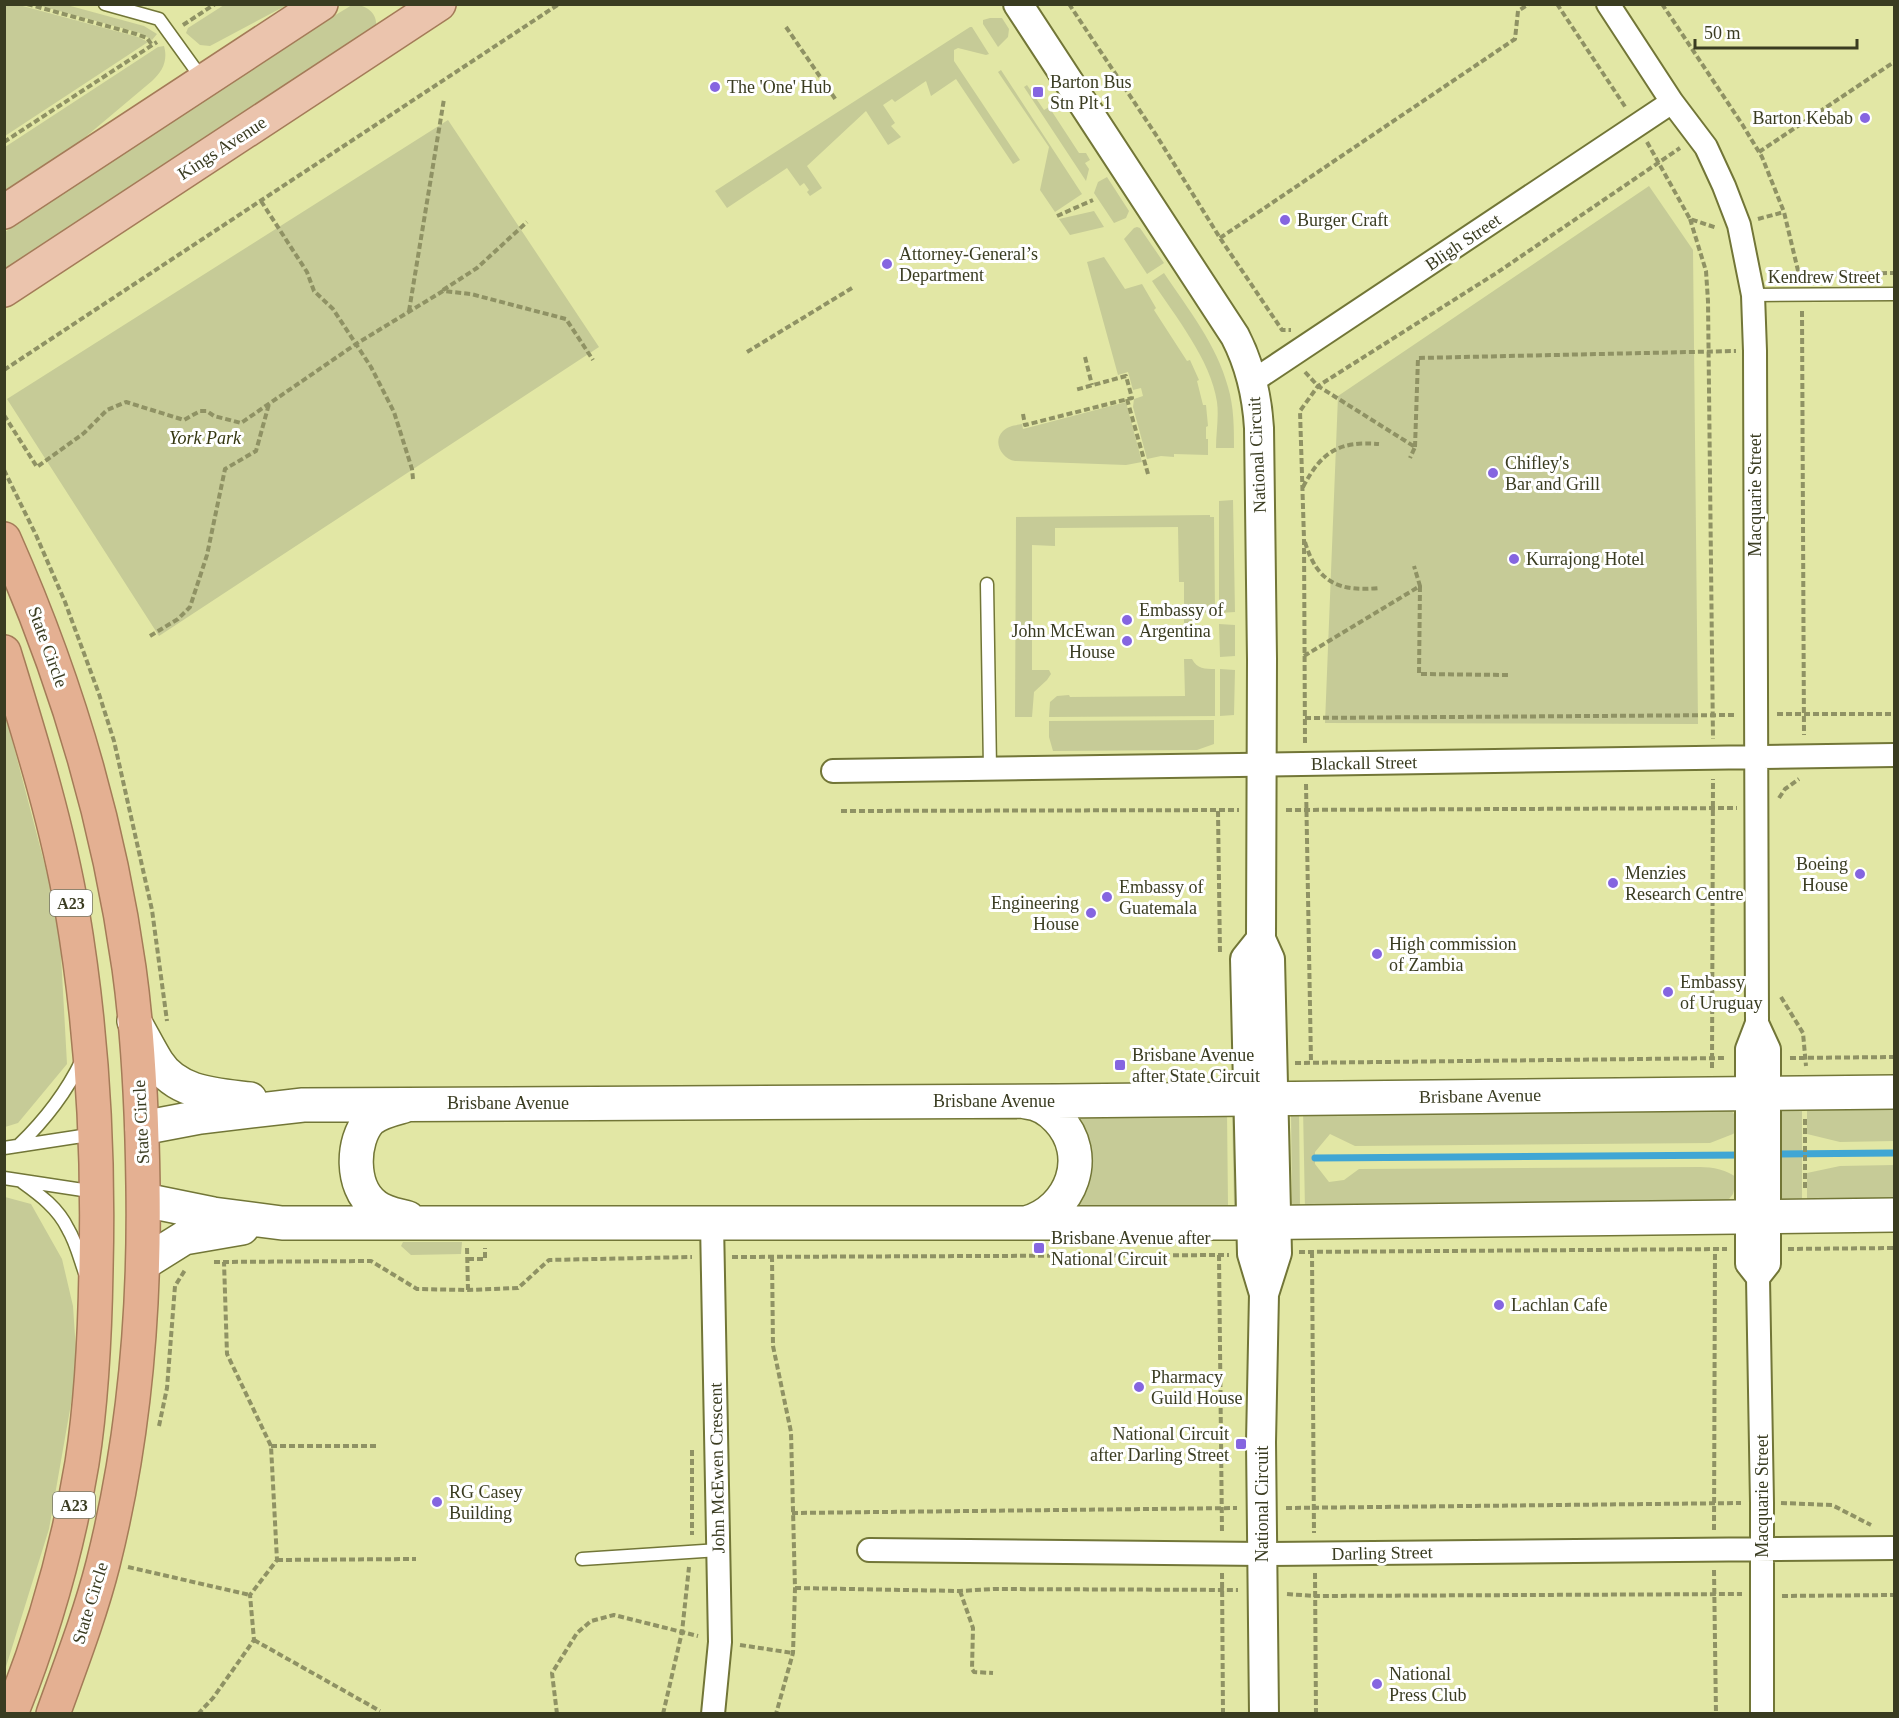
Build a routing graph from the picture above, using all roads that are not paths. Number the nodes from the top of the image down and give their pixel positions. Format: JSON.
{"nodes":[{"id":1,"x":105,"y":4,"type":"edge"},
{"id":2,"x":321,"y":4,"type":"edge"},
{"id":3,"x":439,"y":4,"type":"edge"},
{"id":4,"x":1018,"y":4,"type":"edge"},
{"id":5,"x":1608,"y":4,"type":"edge"},
{"id":6,"x":400,"y":15,"type":"edge"},
{"id":7,"x":204,"y":81,"type":"junction"},
{"id":8,"x":1672,"y":102,"type":"junction"},
{"id":9,"x":5,"y":212,"type":"edge"},
{"id":10,"x":11,"y":288,"type":"edge"},
{"id":11,"x":1894,"y":294,"type":"edge"},
{"id":12,"x":1753,"y":295,"type":"junction"},
{"id":13,"x":1253,"y":381,"type":"junction"},
{"id":14,"x":4,"y":539,"type":"edge"},
{"id":15,"x":987,"y":584,"type":"dead end"},
{"id":16,"x":4,"y":652,"type":"edge"},
{"id":17,"x":1894,"y":755,"type":"edge"},
{"id":18,"x":1756,"y":758,"type":"junction"},
{"id":19,"x":1261,"y":764,"type":"junction"},
{"id":20,"x":990,"y":768,"type":"junction"},
{"id":21,"x":833,"y":771,"type":"dead end"},
{"id":22,"x":135,"y":1021,"type":"junction"},
{"id":23,"x":90,"y":1044,"type":"junction"},
{"id":24,"x":1894,"y":1092,"type":"edge"},
{"id":25,"x":1758,"y":1093,"type":"junction"},
{"id":26,"x":1261,"y":1098,"type":"junction"},
{"id":27,"x":1015,"y":1101,"type":"junction"},
{"id":28,"x":409,"y":1104,"type":"junction"},
{"id":29,"x":303,"y":1105,"type":"junction"},
{"id":30,"x":142,"y":1128,"type":"junction"},
{"id":31,"x":96,"y":1134,"type":"junction"},
{"id":32,"x":19,"y":1145,"type":"junction"},
{"id":33,"x":4,"y":1148,"type":"edge"},
{"id":34,"x":4,"y":1178,"type":"edge"},
{"id":35,"x":22,"y":1182,"type":"junction"},
{"id":36,"x":97,"y":1192,"type":"junction"},
{"id":37,"x":144,"y":1200,"type":"junction"},
{"id":38,"x":1894,"y":1215,"type":"edge"},
{"id":39,"x":1758,"y":1217,"type":"junction"},
{"id":40,"x":1263,"y":1222,"type":"junction"},
{"id":41,"x":282,"y":1223,"type":"junction"},
{"id":42,"x":424,"y":1223,"type":"junction"},
{"id":43,"x":712,"y":1223,"type":"junction"},
{"id":44,"x":1026,"y":1223,"type":"junction"},
{"id":45,"x":144,"y":1263,"type":"junction"},
{"id":46,"x":96,"y":1302,"type":"junction"},
{"id":47,"x":1894,"y":1548,"type":"edge"},
{"id":48,"x":1762,"y":1549,"type":"junction"},
{"id":49,"x":719,"y":1550,"type":"junction"},
{"id":50,"x":869,"y":1550,"type":"dead end"},
{"id":51,"x":1263,"y":1554,"type":"junction"},
{"id":52,"x":582,"y":1559,"type":"dead end"},
{"id":53,"x":11,"y":1713,"type":"edge"},
{"id":54,"x":53,"y":1713,"type":"edge"},
{"id":55,"x":713,"y":1713,"type":"edge"},
{"id":56,"x":1264,"y":1713,"type":"edge"},
{"id":57,"x":1762,"y":1713,"type":"edge"}],
"edges":[{"from":1,"to":7,"type":"lane"},
{"from":2,"to":7,"type":"main road"},
{"from":3,"to":6,"type":"main road","name":"Kings Avenue"},
{"from":4,"to":13,"type":"street","name":"National Circuit"},
{"from":5,"to":8,"type":"street","name":"Macquarie Street"},
{"from":6,"to":10,"type":"main road","name":"Kings Avenue"},
{"from":7,"to":9,"type":"main road"},
{"from":8,"to":12,"type":"street","name":"Macquarie Street"},
{"from":8,"to":13,"type":"street","name":"Bligh Street"},
{"from":11,"to":12,"type":"lane","name":"Kendrew Street"},
{"from":12,"to":18,"type":"street","name":"Macquarie Street"},
{"from":13,"to":19,"type":"street","name":"National Circuit"},
{"from":14,"to":22,"type":"highway","name":"State Circle"},
{"from":15,"to":20,"type":"lane"},
{"from":16,"to":23,"type":"highway","number":"A23"},
{"from":17,"to":18,"type":"street","name":"Blackall Street"},
{"from":18,"to":19,"type":"street","name":"Blackall Street"},
{"from":18,"to":25,"type":"street","name":"Macquarie Street"},
{"from":19,"to":20,"type":"street","name":"Blackall Street"},
{"from":19,"to":26,"type":"street","name":"National Circuit"},
{"from":20,"to":21,"type":"street","name":"Blackall Street"},
{"from":22,"to":29,"type":"main road"},
{"from":22,"to":30,"type":"highway","name":"State Circle"},
{"from":23,"to":31,"type":"highway","number":"A23"},
{"from":23,"to":32,"type":"lane"},
{"from":24,"to":25,"type":"main road","name":"Brisbane Avenue"},
{"from":25,"to":26,"type":"main road","name":"Brisbane Avenue"},
{"from":25,"to":39,"type":"street","name":"Macquarie Street"},
{"from":26,"to":27,"type":"main road","name":"Brisbane Avenue"},
{"from":26,"to":40,"type":"street","name":"National Circuit"},
{"from":27,"to":28,"type":"main road","name":"Brisbane Avenue"},
{"from":27,"to":44,"type":"main road"},
{"from":28,"to":29,"type":"main road","name":"Brisbane Avenue"},
{"from":28,"to":42,"type":"main road"},
{"from":29,"to":30,"type":"main road","name":"Brisbane Avenue"},
{"from":30,"to":31,"type":"highway","name":"Brisbane Avenue"},
{"from":30,"to":37,"type":"highway","name":"State Circle"},
{"from":31,"to":32,"type":"lane"},
{"from":31,"to":36,"type":"highway","number":"A23"},
{"from":32,"to":33,"type":"lane"},
{"from":34,"to":35,"type":"lane"},
{"from":35,"to":36,"type":"lane"},
{"from":35,"to":46,"type":"lane"},
{"from":36,"to":37,"type":"highway"},
{"from":36,"to":46,"type":"highway","number":"A23"},
{"from":37,"to":41,"type":"main road"},
{"from":37,"to":45,"type":"highway","name":"State Circle"},
{"from":38,"to":39,"type":"main road"},
{"from":39,"to":40,"type":"main road"},
{"from":39,"to":48,"type":"street","name":"Macquarie Street"},
{"from":40,"to":44,"type":"main road"},
{"from":40,"to":51,"type":"street","name":"National Circuit"},
{"from":41,"to":42,"type":"main road"},
{"from":41,"to":45,"type":"main road"},
{"from":42,"to":43,"type":"main road"},
{"from":43,"to":44,"type":"main road"},
{"from":43,"to":49,"type":"street","name":"John McEwen Crescent"},
{"from":45,"to":54,"type":"highway","name":"State Circle"},
{"from":46,"to":53,"type":"highway","number":"A23"},
{"from":47,"to":48,"type":"street","name":"Darling Street"},
{"from":48,"to":51,"type":"street","name":"Darling Street"},
{"from":48,"to":57,"type":"street","name":"Macquarie Street"},
{"from":49,"to":52,"type":"lane"},
{"from":49,"to":55,"type":"street","name":"John McEwen Crescent"},
{"from":50,"to":51,"type":"street","name":"Darling Street"},
{"from":51,"to":56,"type":"street","name":"National Circuit"}]}
